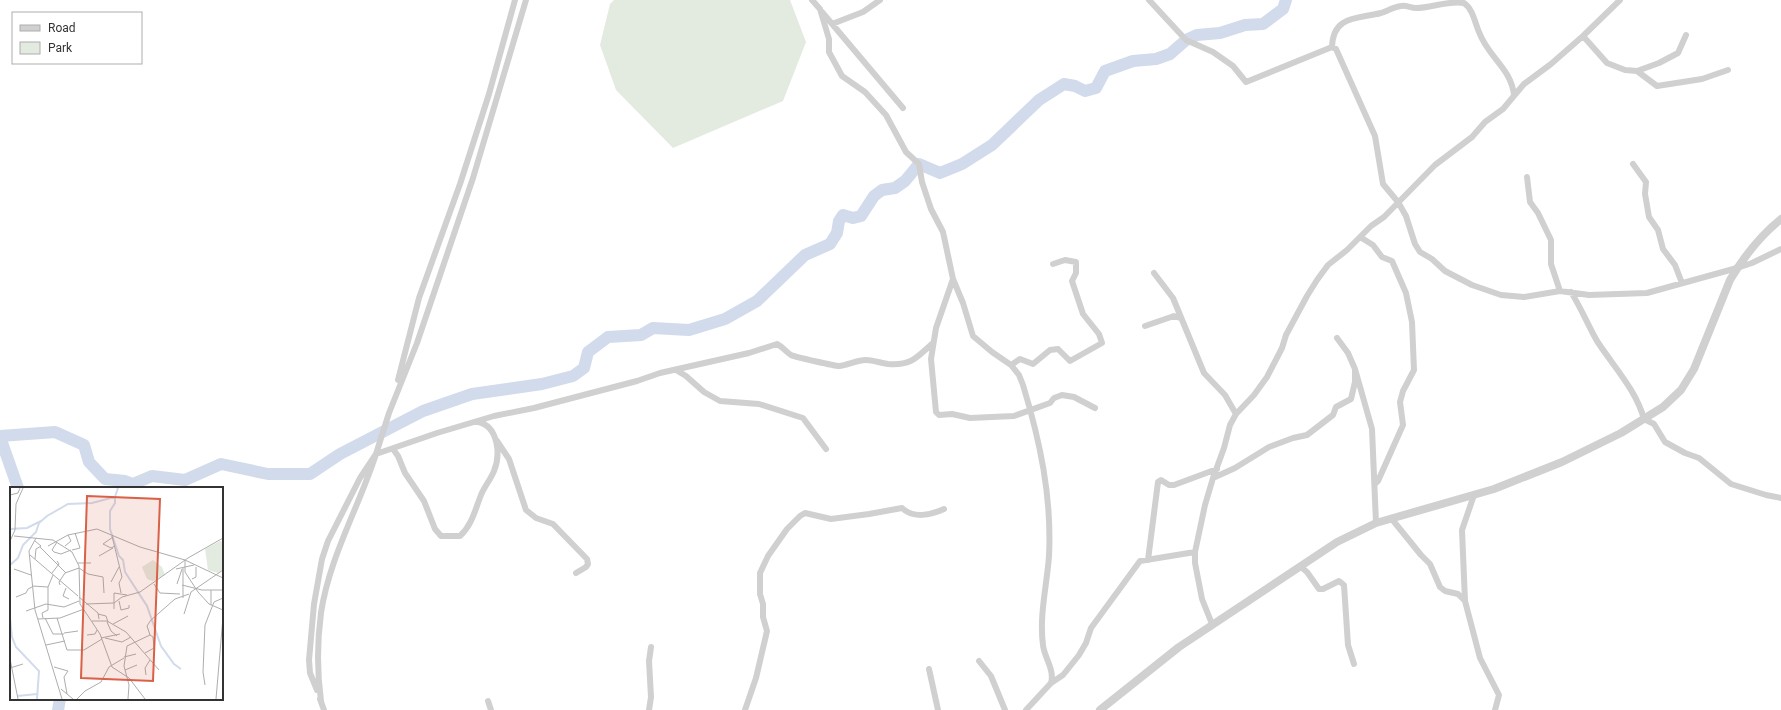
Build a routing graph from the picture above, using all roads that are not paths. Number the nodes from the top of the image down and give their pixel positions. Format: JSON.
{"nodes":[{"id":1,"x":515,"y":0,"type":"edge"},
{"id":2,"x":526,"y":0,"type":"edge"},
{"id":3,"x":812,"y":0,"type":"edge"},
{"id":4,"x":880,"y":0,"type":"edge"},
{"id":5,"x":1149,"y":0,"type":"edge"},
{"id":6,"x":1620,"y":0,"type":"edge"},
{"id":7,"x":820,"y":9,"type":"junction"},
{"id":8,"x":832,"y":24,"type":"junction"},
{"id":9,"x":1686,"y":35,"type":"dead end"},
{"id":10,"x":1583,"y":36,"type":"junction"},
{"id":11,"x":1332,"y":48,"type":"junction"},
{"id":12,"x":1728,"y":70,"type":"dead end"},
{"id":13,"x":1637,"y":71,"type":"junction"},
{"id":14,"x":1514,"y":95,"type":"junction"},
{"id":15,"x":903,"y":108,"type":"dead end"},
{"id":16,"x":1634,"y":164,"type":"dead end"},
{"id":17,"x":1527,"y":177,"type":"dead end"},
{"id":18,"x":1398,"y":202,"type":"junction"},
{"id":19,"x":1781,"y":219,"type":"edge"},
{"id":20,"x":1360,"y":237,"type":"junction"},
{"id":21,"x":1781,"y":249,"type":"edge"},
{"id":22,"x":1053,"y":264,"type":"dead end"},
{"id":23,"x":1737,"y":268,"type":"junction"},
{"id":24,"x":1154,"y":273,"type":"dead end"},
{"id":25,"x":953,"y":279,"type":"junction"},
{"id":26,"x":1682,"y":283,"type":"junction"},
{"id":27,"x":1560,"y":291,"type":"junction"},
{"id":28,"x":1571,"y":292,"type":"junction"},
{"id":29,"x":1180,"y":318,"type":"junction"},
{"id":30,"x":1146,"y":326,"type":"dead end"},
{"id":31,"x":1337,"y":338,"type":"dead end"},
{"id":32,"x":933,"y":343,"type":"junction"},
{"id":33,"x":1011,"y":365,"type":"junction"},
{"id":34,"x":1355,"y":369,"type":"junction"},
{"id":35,"x":676,"y":370,"type":"junction"},
{"id":36,"x":1095,"y":408,"type":"dead end"},
{"id":37,"x":1031,"y":411,"type":"junction"},
{"id":38,"x":388,"y":413,"type":"junction"},
{"id":39,"x":1236,"y":414,"type":"junction"},
{"id":40,"x":1644,"y":420,"type":"junction"},
{"id":41,"x":477,"y":422,"type":"junction"},
{"id":42,"x":495,"y":438,"type":"junction"},
{"id":43,"x":393,"y":449,"type":"junction"},
{"id":44,"x":826,"y":449,"type":"dead end"},
{"id":45,"x":376,"y":454,"type":"junction"},
{"id":46,"x":1216,"y":469,"type":"junction"},
{"id":47,"x":1213,"y":478,"type":"junction"},
{"id":48,"x":1375,"y":484,"type":"junction"},
{"id":49,"x":1474,"y":495,"type":"junction"},
{"id":50,"x":1781,"y":498,"type":"edge"},
{"id":51,"x":944,"y":509,"type":"dead end"},
{"id":52,"x":1391,"y":518,"type":"junction"},
{"id":53,"x":1376,"y":523,"type":"junction"},
{"id":54,"x":1195,"y":552,"type":"junction"},
{"id":55,"x":1148,"y":560,"type":"junction"},
{"id":56,"x":1300,"y":567,"type":"junction"},
{"id":57,"x":576,"y":573,"type":"dead end"},
{"id":58,"x":1465,"y":601,"type":"junction"},
{"id":59,"x":1212,"y":624,"type":"junction"},
{"id":60,"x":651,"y":647,"type":"dead end"},
{"id":61,"x":979,"y":661,"type":"dead end"},
{"id":62,"x":1354,"y":664,"type":"dead end"},
{"id":63,"x":929,"y":669,"type":"dead end"},
{"id":64,"x":1051,"y":682,"type":"junction"},
{"id":65,"x":488,"y":701,"type":"dead end"},
{"id":66,"x":321,"y":702,"type":"junction"},
{"id":67,"x":1103,"y":709,"type":"edge"},
{"id":68,"x":324,"y":710,"type":"edge"},
{"id":69,"x":491,"y":710,"type":"edge"},
{"id":70,"x":649,"y":710,"type":"edge"},
{"id":71,"x":744,"y":710,"type":"edge"},
{"id":72,"x":938,"y":710,"type":"edge"},
{"id":73,"x":1005,"y":710,"type":"edge"},
{"id":74,"x":1026,"y":710,"type":"edge"},
{"id":75,"x":1495,"y":710,"type":"edge"}],
"edges":[{"from":1,"to":38,"type":"street"},
{"from":2,"to":38,"type":"street"},
{"from":3,"to":7,"type":"street"},
{"from":4,"to":8,"type":"street"},
{"from":5,"to":11,"type":"street"},
{"from":6,"to":10,"type":"street"},
{"from":7,"to":8,"type":"street"},
{"from":7,"to":25,"type":"street"},
{"from":8,"to":15,"type":"street"},
{"from":9,"to":13,"type":"street"},
{"from":10,"to":13,"type":"street"},
{"from":10,"to":14,"type":"street"},
{"from":11,"to":14,"type":"street"},
{"from":11,"to":18,"type":"street"},
{"from":12,"to":13,"type":"street"},
{"from":14,"to":18,"type":"street"},
{"from":16,"to":26,"type":"street"},
{"from":17,"to":27,"type":"street"},
{"from":18,"to":20,"type":"street"},
{"from":18,"to":27,"type":"street"},
{"from":19,"to":23,"type":"street"},
{"from":20,"to":39,"type":"street"},
{"from":20,"to":48,"type":"street"},
{"from":21,"to":23,"type":"street"},
{"from":22,"to":33,"type":"street"},
{"from":23,"to":26,"type":"street"},
{"from":23,"to":40,"type":"street"},
{"from":24,"to":29,"type":"street"},
{"from":25,"to":32,"type":"street"},
{"from":25,"to":33,"type":"street"},
{"from":26,"to":28,"type":"street"},
{"from":27,"to":28,"type":"street"},
{"from":28,"to":40,"type":"street"},
{"from":29,"to":30,"type":"street"},
{"from":29,"to":39,"type":"street"},
{"from":31,"to":34,"type":"street"},
{"from":32,"to":35,"type":"street"},
{"from":32,"to":37,"type":"street"},
{"from":33,"to":37,"type":"street"},
{"from":34,"to":47,"type":"street"},
{"from":34,"to":48,"type":"street"},
{"from":35,"to":41,"type":"street"},
{"from":35,"to":44,"type":"street"},
{"from":36,"to":37,"type":"street"},
{"from":37,"to":64,"type":"street"},
{"from":38,"to":45,"type":"street"},
{"from":39,"to":46,"type":"street"},
{"from":40,"to":49,"type":"street"},
{"from":40,"to":50,"type":"street"},
{"from":41,"to":42,"type":"street"},
{"from":41,"to":43,"type":"street"},
{"from":42,"to":43,"type":"street"},
{"from":42,"to":57,"type":"street"},
{"from":43,"to":45,"type":"street"},
{"from":45,"to":66,"type":"street"},
{"from":45,"to":66,"type":"street"},
{"from":46,"to":47,"type":"street"},
{"from":46,"to":55,"type":"street"},
{"from":47,"to":54,"type":"street"},
{"from":48,"to":53,"type":"street"},
{"from":49,"to":52,"type":"street"},
{"from":49,"to":58,"type":"street"},
{"from":51,"to":71,"type":"street"},
{"from":52,"to":53,"type":"street"},
{"from":52,"to":58,"type":"street"},
{"from":53,"to":56,"type":"street"},
{"from":54,"to":55,"type":"street"},
{"from":54,"to":59,"type":"street"},
{"from":55,"to":64,"type":"street"},
{"from":56,"to":59,"type":"street"},
{"from":56,"to":62,"type":"street"},
{"from":58,"to":75,"type":"street"},
{"from":59,"to":67,"type":"street"},
{"from":60,"to":70,"type":"street"},
{"from":61,"to":73,"type":"street"},
{"from":63,"to":72,"type":"street"},
{"from":64,"to":74,"type":"street"},
{"from":65,"to":69,"type":"street"},
{"from":66,"to":68,"type":"street"}]}
